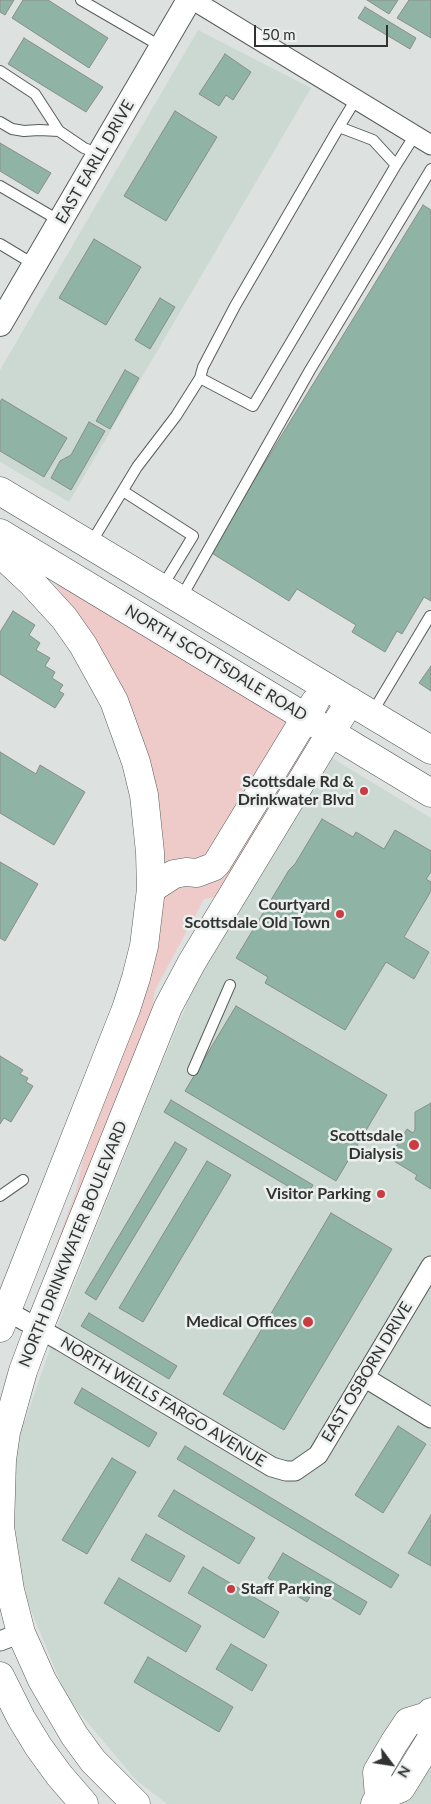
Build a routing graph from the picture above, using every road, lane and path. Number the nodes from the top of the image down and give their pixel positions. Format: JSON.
{"nodes":[{"id":1,"x":81,"y":0,"type":"edge"},
{"id":2,"x":189,"y":0,"type":"edge"},
{"id":3,"x":193,"y":0,"type":"edge"},
{"id":4,"x":162,"y":47,"type":"junction"},
{"id":5,"x":0,"y":71,"type":"edge"},
{"id":6,"x":356,"y":99,"type":"junction"},
{"id":7,"x":0,"y":122,"type":"edge"},
{"id":8,"x":339,"y":127,"type":"junction"},
{"id":9,"x":59,"y":131,"type":"junction"},
{"id":10,"x":415,"y":135,"type":"junction"},
{"id":11,"x":431,"y":145,"type":"edge"},
{"id":12,"x":100,"y":154,"type":"junction"},
{"id":13,"x":396,"y":165,"type":"junction"},
{"id":14,"x":431,"y":169,"type":"edge"},
{"id":15,"x":0,"y":186,"type":"edge"},
{"id":16,"x":60,"y":221,"type":"junction"},
{"id":17,"x":0,"y":244,"type":"edge"},
{"id":18,"x":35,"y":265,"type":"junction"},
{"id":19,"x":0,"y":324,"type":"edge"},
{"id":20,"x":200,"y":378,"type":"junction"},
{"id":21,"x":0,"y":491,"type":"edge"},
{"id":22,"x":122,"y":491,"type":"junction"},
{"id":23,"x":0,"y":533,"type":"edge"},
{"id":24,"x":91,"y":544,"type":"junction"},
{"id":25,"x":0,"y":553,"type":"edge"},
{"id":26,"x":171,"y":593,"type":"junction"},
{"id":27,"x":430,"y":616,"type":"dead end"},
{"id":28,"x":324,"y":685,"type":"junction"},
{"id":29,"x":361,"y":707,"type":"junction"},
{"id":30,"x":306,"y":716,"type":"junction"},
{"id":31,"x":331,"y":732,"type":"junction"},
{"id":32,"x":431,"y":750,"type":"edge"},
{"id":33,"x":431,"y":793,"type":"edge"},
{"id":34,"x":197,"y":873,"type":"junction"},
{"id":35,"x":151,"y":889,"type":"junction"},
{"id":36,"x":230,"y":985,"type":"dead end"},
{"id":37,"x":162,"y":1021,"type":"junction"},
{"id":38,"x":193,"y":1070,"type":"dead end"},
{"id":39,"x":23,"y":1180,"type":"dead end"},
{"id":40,"x":0,"y":1196,"type":"edge"},
{"id":41,"x":431,"y":1266,"type":"edge"},
{"id":42,"x":3,"y":1319,"type":"edge"},
{"id":43,"x":39,"y":1328,"type":"junction"},
{"id":44,"x":364,"y":1378,"type":"junction"},
{"id":45,"x":431,"y":1418,"type":"edge"},
{"id":46,"x":295,"y":1471,"type":"joint"},
{"id":47,"x":11,"y":1637,"type":"edge"},
{"id":48,"x":0,"y":1676,"type":"edge"},
{"id":49,"x":430,"y":1724,"type":"edge"},
{"id":50,"x":377,"y":1800,"type":"edge"},
{"id":51,"x":84,"y":1804,"type":"edge"},
{"id":52,"x":136,"y":1804,"type":"edge"}],
"edges":[{"from":1,"to":4,"type":"lane"},
{"from":2,"to":4,"type":"street","name":"EAST EARLL DRIVE"},
{"from":3,"to":6,"type":"street"},
{"from":4,"to":12,"type":"street","name":"EAST EARLL DRIVE"},
{"from":5,"to":9,"type":"lane"},
{"from":6,"to":8,"type":"lane"},
{"from":6,"to":10,"type":"street"},
{"from":7,"to":9,"type":"lane"},
{"from":8,"to":13,"type":"lane"},
{"from":8,"to":20,"type":"lane"},
{"from":9,"to":12,"type":"lane"},
{"from":10,"to":11,"type":"street"},
{"from":10,"to":13,"type":"lane"},
{"from":12,"to":16,"type":"street","name":"EAST EARLL DRIVE"},
{"from":13,"to":20,"type":"lane"},
{"from":14,"to":26,"type":"lane"},
{"from":15,"to":16,"type":"lane"},
{"from":16,"to":18,"type":"street","name":"EAST EARLL DRIVE"},
{"from":17,"to":18,"type":"lane"},
{"from":18,"to":19,"type":"street","name":"EAST EARLL DRIVE"},
{"from":20,"to":22,"type":"lane"},
{"from":21,"to":24,"type":"main road"},
{"from":22,"to":24,"type":"lane"},
{"from":22,"to":26,"type":"lane"},
{"from":23,"to":30,"type":"main road","name":"NORTH SCOTTSDALE ROAD"},
{"from":24,"to":26,"type":"main road"},
{"from":25,"to":35,"type":"main road"},
{"from":26,"to":28,"type":"main road"},
{"from":27,"to":29,"type":"lane"},
{"from":28,"to":29,"type":"main road"},
{"from":28,"to":30,"type":"main road"},
{"from":29,"to":31,"type":"main road","name":"NORTH DRINKWATER BOULEVARD"},
{"from":29,"to":32,"type":"main road"},
{"from":30,"to":31,"type":"main road","name":"NORTH SCOTTSDALE ROAD"},
{"from":30,"to":34,"type":"main road"},
{"from":31,"to":33,"type":"main road","name":"NORTH SCOTTSDALE ROAD"},
{"from":31,"to":37,"type":"main road","name":"NORTH DRINKWATER BOULEVARD"},
{"from":34,"to":35,"type":"main road"},
{"from":34,"to":37,"type":"main road"},
{"from":35,"to":42,"type":"main road"},
{"from":36,"to":38,"type":"lane"},
{"from":37,"to":43,"type":"main road","name":"NORTH DRINKWATER BOULEVARD"},
{"from":39,"to":40,"type":"lane"},
{"from":41,"to":44,"type":"street","name":"EAST OSBORN DRIVE"},
{"from":42,"to":43,"type":"street","name":"NORTH WELLS FARGO AVENUE"},
{"from":43,"to":46,"type":"street","name":"NORTH WELLS FARGO AVENUE"},
{"from":43,"to":47,"type":"main road","name":"NORTH DRINKWATER BOULEVARD"},
{"from":44,"to":45,"type":"street"},
{"from":44,"to":46,"type":"street","name":"EAST OSBORN DRIVE"},
{"from":47,"to":52,"type":"main road","name":"NORTH DRINKWATER BOULEVARD"},
{"from":48,"to":51,"type":"main road"},
{"from":49,"to":50,"type":"main road"}]}
